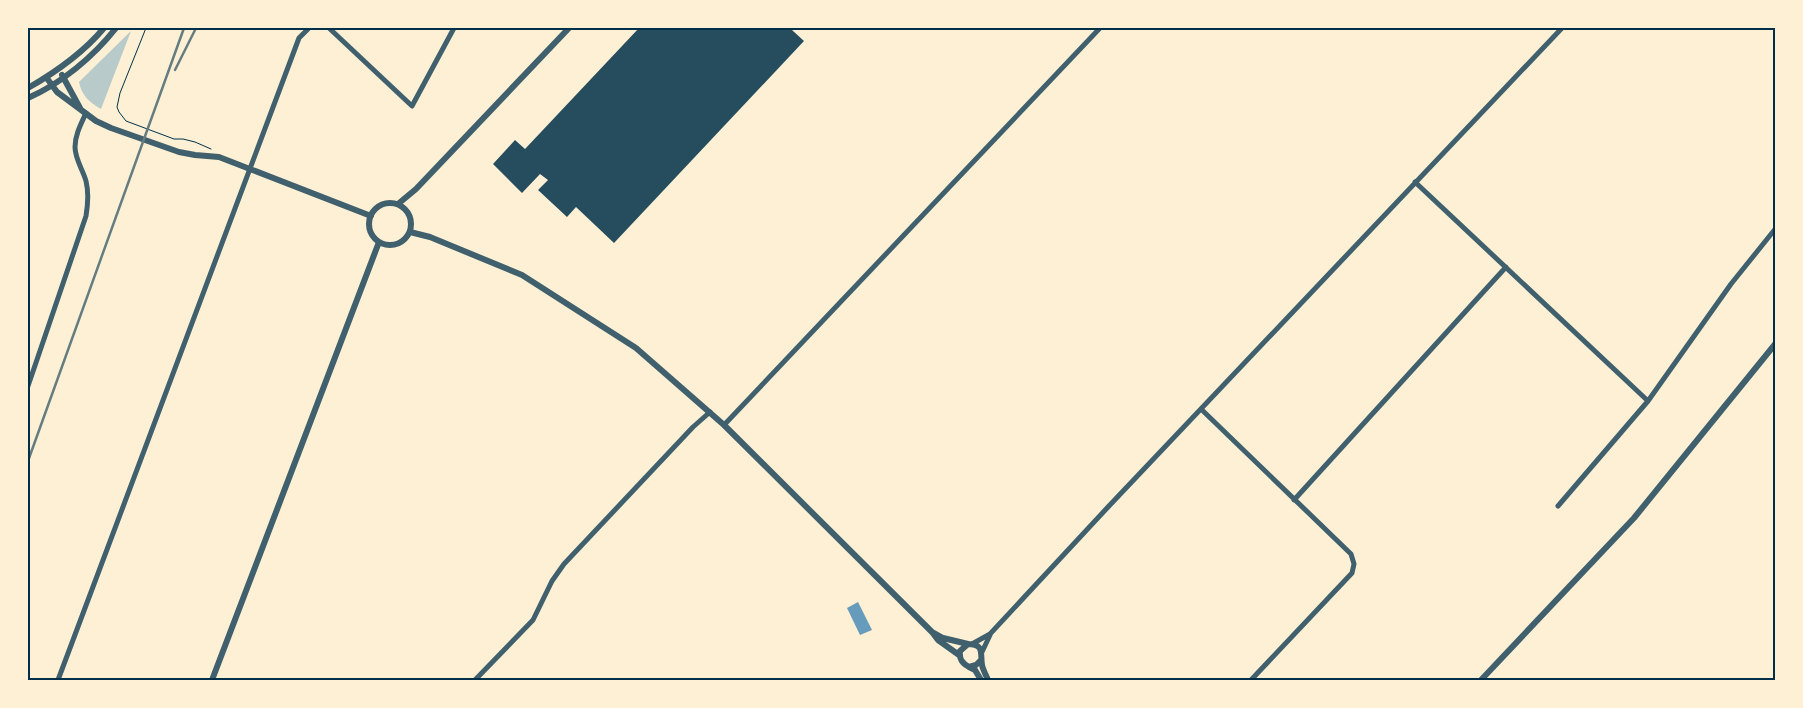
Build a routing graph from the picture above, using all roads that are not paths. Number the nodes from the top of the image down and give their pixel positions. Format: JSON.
{"nodes":[{"id":1,"x":104,"y":28,"type":"edge"},
{"id":2,"x":116,"y":28,"type":"edge"},
{"id":3,"x":309,"y":28,"type":"edge"},
{"id":4,"x":329,"y":28,"type":"edge"},
{"id":5,"x":454,"y":28,"type":"edge"},
{"id":6,"x":569,"y":28,"type":"edge"},
{"id":7,"x":1100,"y":28,"type":"edge"},
{"id":8,"x":1562,"y":28,"type":"edge"},
{"id":9,"x":60,"y":69,"type":"junction"},
{"id":10,"x":63,"y":77,"type":"junction"},
{"id":11,"x":46,"y":78,"type":"junction"},
{"id":12,"x":51,"y":85,"type":"junction"},
{"id":13,"x":28,"y":88,"type":"edge"},
{"id":14,"x":28,"y":98,"type":"edge"},
{"id":15,"x":83,"y":111,"type":"junction"},
{"id":16,"x":250,"y":169,"type":"junction"},
{"id":17,"x":1415,"y":182,"type":"junction"},
{"id":18,"x":398,"y":204,"type":"junction"},
{"id":19,"x":371,"y":216,"type":"junction"},
{"id":20,"x":1776,"y":228,"type":"edge"},
{"id":21,"x":410,"y":232,"type":"junction"},
{"id":22,"x":379,"y":242,"type":"junction"},
{"id":23,"x":1506,"y":267,"type":"junction"},
{"id":24,"x":1776,"y":343,"type":"edge"},
{"id":25,"x":28,"y":386,"type":"edge"},
{"id":26,"x":1648,"y":401,"type":"junction"},
{"id":27,"x":1202,"y":409,"type":"junction"},
{"id":28,"x":710,"y":412,"type":"junction"},
{"id":29,"x":724,"y":425,"type":"junction"},
{"id":30,"x":1294,"y":500,"type":"junction"},
{"id":31,"x":1558,"y":506,"type":"dead end"},
{"id":32,"x":932,"y":632,"type":"junction"},
{"id":33,"x":990,"y":634,"type":"junction"},
{"id":34,"x":970,"y":644,"type":"junction"},
{"id":35,"x":982,"y":652,"type":"junction"},
{"id":36,"x":960,"y":655,"type":"junction"},
{"id":37,"x":981,"y":660,"type":"junction"},
{"id":38,"x":969,"y":666,"type":"junction"},
{"id":39,"x":58,"y":680,"type":"edge"},
{"id":40,"x":212,"y":680,"type":"edge"},
{"id":41,"x":475,"y":680,"type":"edge"},
{"id":42,"x":981,"y":680,"type":"edge"},
{"id":43,"x":988,"y":680,"type":"edge"},
{"id":44,"x":1251,"y":680,"type":"edge"},
{"id":45,"x":1481,"y":680,"type":"edge"}],
"edges":[{"from":1,"to":9,"type":"street"},
{"from":2,"to":10,"type":"street"},
{"from":3,"to":16,"type":"street"},
{"from":4,"to":5,"type":"street"},
{"from":6,"to":18,"type":"street"},
{"from":7,"to":29,"type":"street"},
{"from":8,"to":17,"type":"street"},
{"from":9,"to":10,"type":"street"},
{"from":9,"to":11,"type":"street"},
{"from":10,"to":12,"type":"street"},
{"from":10,"to":15,"type":"street"},
{"from":11,"to":12,"type":"street"},
{"from":11,"to":13,"type":"street"},
{"from":12,"to":14,"type":"street"},
{"from":12,"to":15,"type":"street"},
{"from":15,"to":16,"type":"street"},
{"from":15,"to":25,"type":"street"},
{"from":16,"to":19,"type":"street"},
{"from":16,"to":39,"type":"street"},
{"from":17,"to":23,"type":"street"},
{"from":17,"to":27,"type":"street"},
{"from":18,"to":19,"type":"street"},
{"from":18,"to":21,"type":"street"},
{"from":19,"to":22,"type":"street"},
{"from":20,"to":26,"type":"street"},
{"from":21,"to":22,"type":"street"},
{"from":21,"to":28,"type":"street"},
{"from":22,"to":40,"type":"street"},
{"from":23,"to":26,"type":"street"},
{"from":23,"to":30,"type":"street"},
{"from":24,"to":45,"type":"street"},
{"from":26,"to":31,"type":"street"},
{"from":27,"to":30,"type":"street"},
{"from":27,"to":33,"type":"street"},
{"from":28,"to":29,"type":"street"},
{"from":28,"to":41,"type":"street"},
{"from":29,"to":32,"type":"street"},
{"from":30,"to":44,"type":"street"},
{"from":32,"to":34,"type":"street"},
{"from":32,"to":36,"type":"street"},
{"from":33,"to":34,"type":"street"},
{"from":33,"to":35,"type":"street"},
{"from":34,"to":35,"type":"street"},
{"from":34,"to":36,"type":"street"},
{"from":35,"to":37,"type":"street"},
{"from":36,"to":38,"type":"street"},
{"from":37,"to":38,"type":"street"},
{"from":37,"to":43,"type":"street"},
{"from":38,"to":42,"type":"street"}]}
